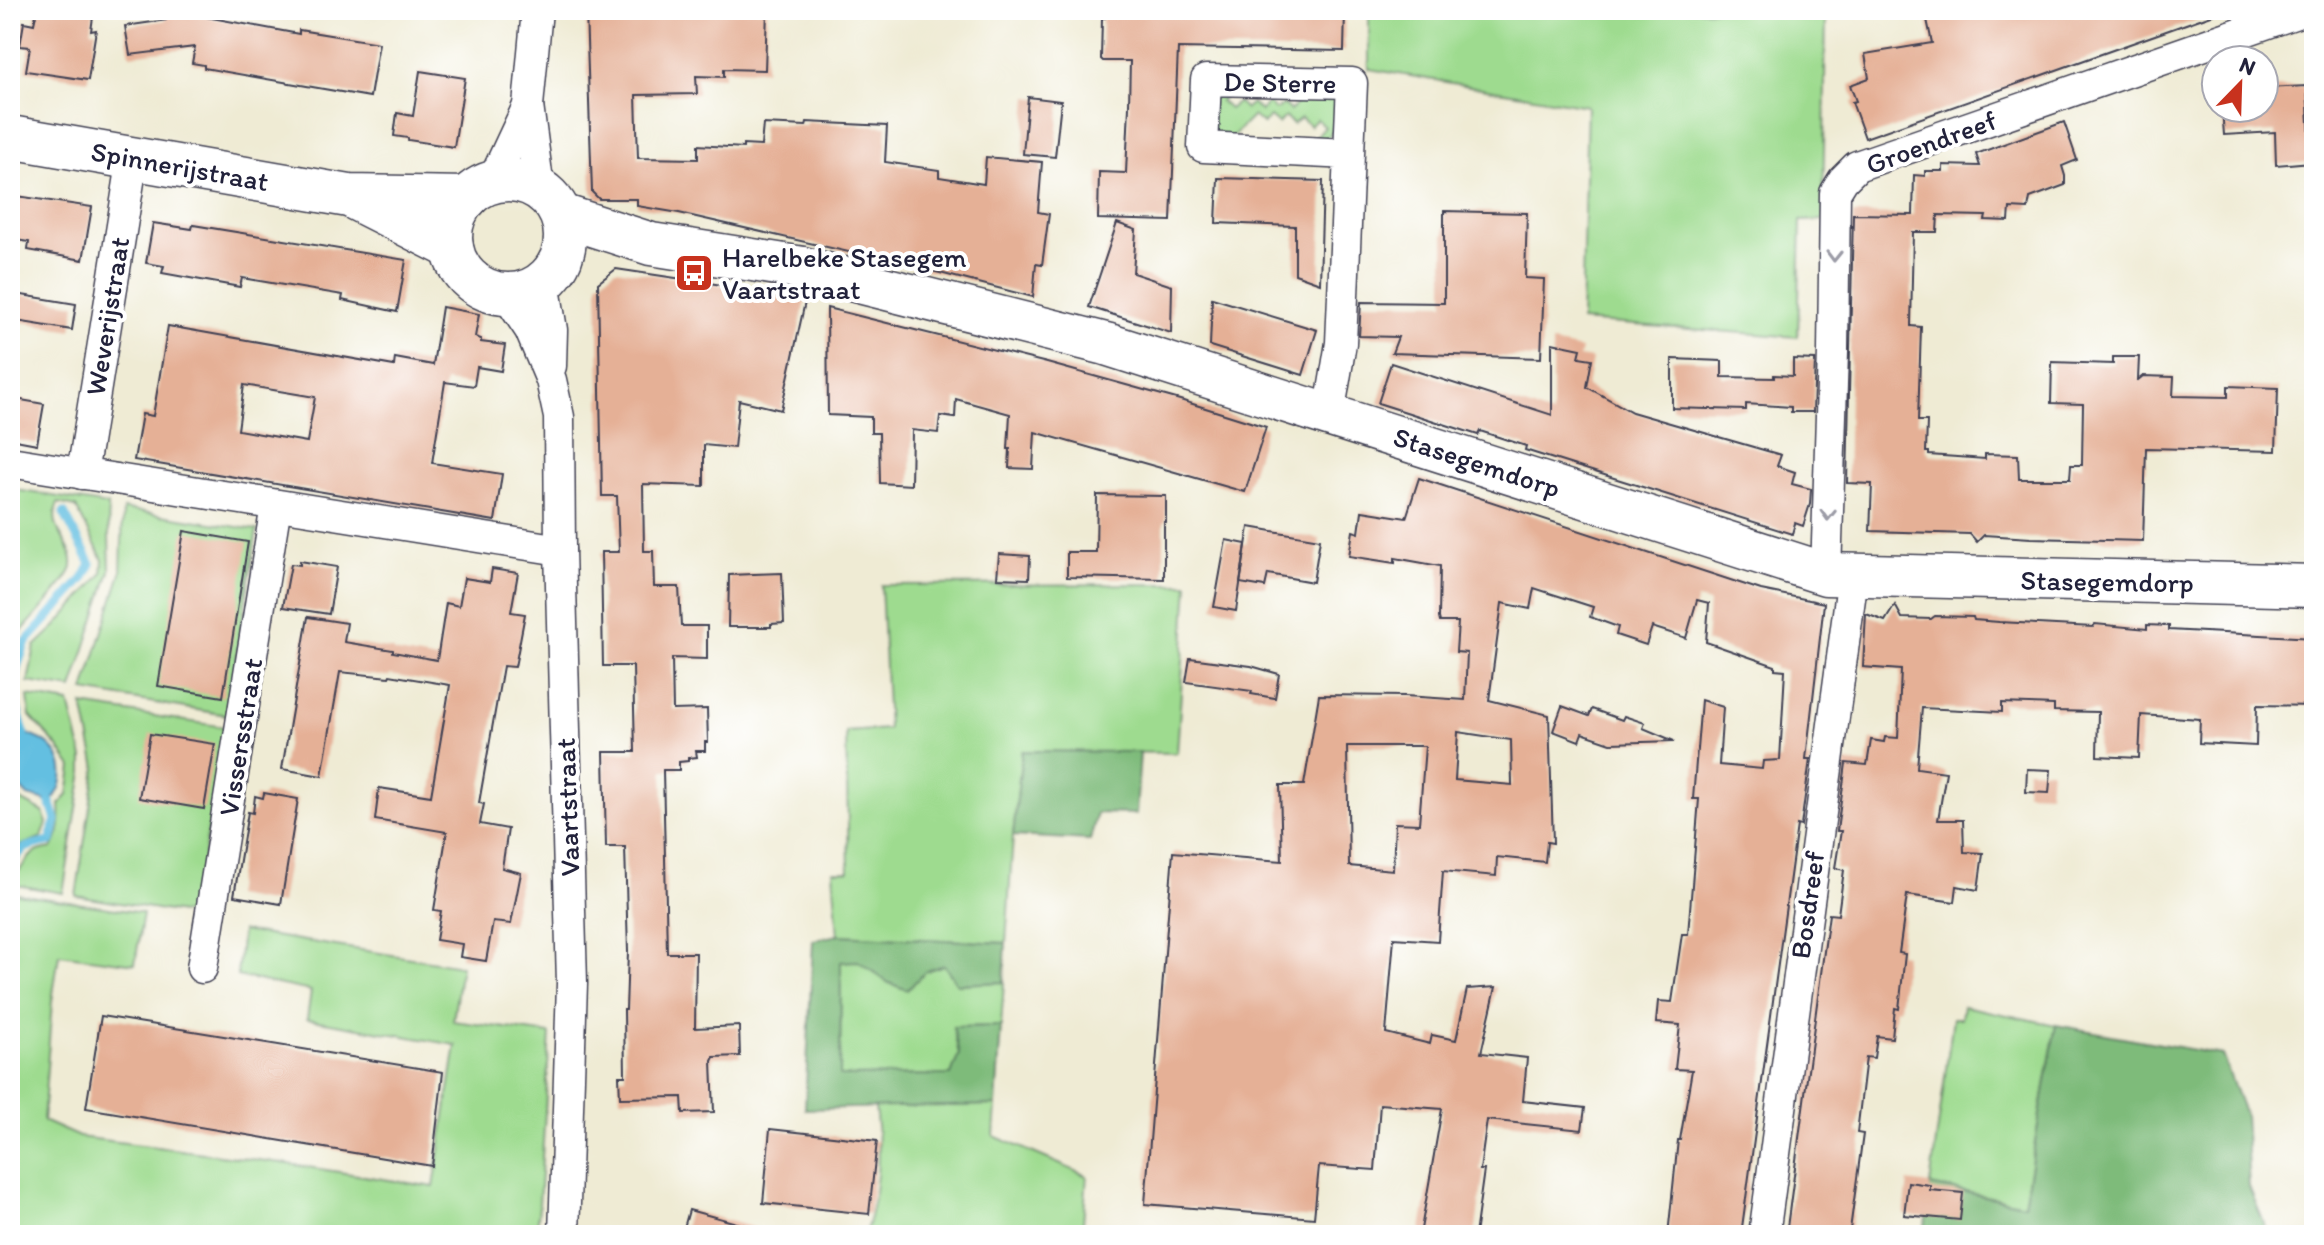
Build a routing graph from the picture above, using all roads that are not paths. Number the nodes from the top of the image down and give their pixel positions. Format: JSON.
{"nodes":[{"id":1,"x":537,"y":10,"type":"edge"},
{"id":2,"x":2305,"y":10,"type":"edge"},
{"id":3,"x":528,"y":106,"type":"junction"},
{"id":4,"x":10,"y":137,"type":"edge"},
{"id":5,"x":1349,"y":154,"type":"junction"},
{"id":6,"x":133,"y":157,"type":"junction"},
{"id":7,"x":479,"y":191,"type":"junction"},
{"id":8,"x":349,"y":196,"type":"junction"},
{"id":9,"x":550,"y":202,"type":"junction"},
{"id":10,"x":651,"y":244,"type":"junction"},
{"id":11,"x":452,"y":248,"type":"junction"},
{"id":12,"x":535,"y":282,"type":"junction"},
{"id":13,"x":1329,"y":415,"type":"junction"},
{"id":14,"x":10,"y":462,"type":"edge"},
{"id":15,"x":82,"y":474,"type":"junction"},
{"id":16,"x":276,"y":505,"type":"junction"},
{"id":17,"x":560,"y":550,"type":"junction"},
{"id":18,"x":1839,"y":575,"type":"junction"},
{"id":19,"x":2314,"y":586,"type":"edge"},
{"id":20,"x":202,"y":968,"type":"dead end"},
{"id":21,"x":564,"y":1235,"type":"edge"},
{"id":22,"x":1764,"y":1235,"type":"edge"}],
"edges":[{"from":1,"to":3,"type":"street"},
{"from":2,"to":18,"type":"street","name":"Groendreef","one_way":true},
{"from":3,"to":7,"type":"street"},
{"from":3,"to":9,"type":"street"},
{"from":4,"to":6,"type":"street","name":"Spinnerijstraat"},
{"from":5,"to":5,"type":"street","name":"De Sterre"},
{"from":5,"to":13,"type":"street","name":"De Sterre"},
{"from":6,"to":8,"type":"street","name":"Spinnerijstraat"},
{"from":6,"to":15,"type":"street","name":"Weverijstraat"},
{"from":7,"to":8,"type":"street","name":"Spinnerijstraat"},
{"from":7,"to":9,"type":"street"},
{"from":7,"to":11,"type":"street"},
{"from":8,"to":11,"type":"street","name":"Spinnerijstraat"},
{"from":9,"to":10,"type":"street","name":"Stasegemdorp"},
{"from":9,"to":12,"type":"street"},
{"from":10,"to":12,"type":"street","name":"Stasegemdorp"},
{"from":10,"to":13,"type":"street","name":"Stasegemdorp"},
{"from":11,"to":12,"type":"street"},
{"from":12,"to":17,"type":"street","name":"Vaartstraat"},
{"from":13,"to":18,"type":"street","name":"Stasegemdorp"},
{"from":14,"to":15,"type":"street"},
{"from":15,"to":16,"type":"street"},
{"from":16,"to":17,"type":"street"},
{"from":16,"to":20,"type":"street","name":"Vissersstraat"},
{"from":17,"to":21,"type":"street","name":"Vaartstraat"},
{"from":18,"to":19,"type":"street","name":"Stasegemdorp"},
{"from":18,"to":22,"type":"street","name":"Bosdreef"}]}
